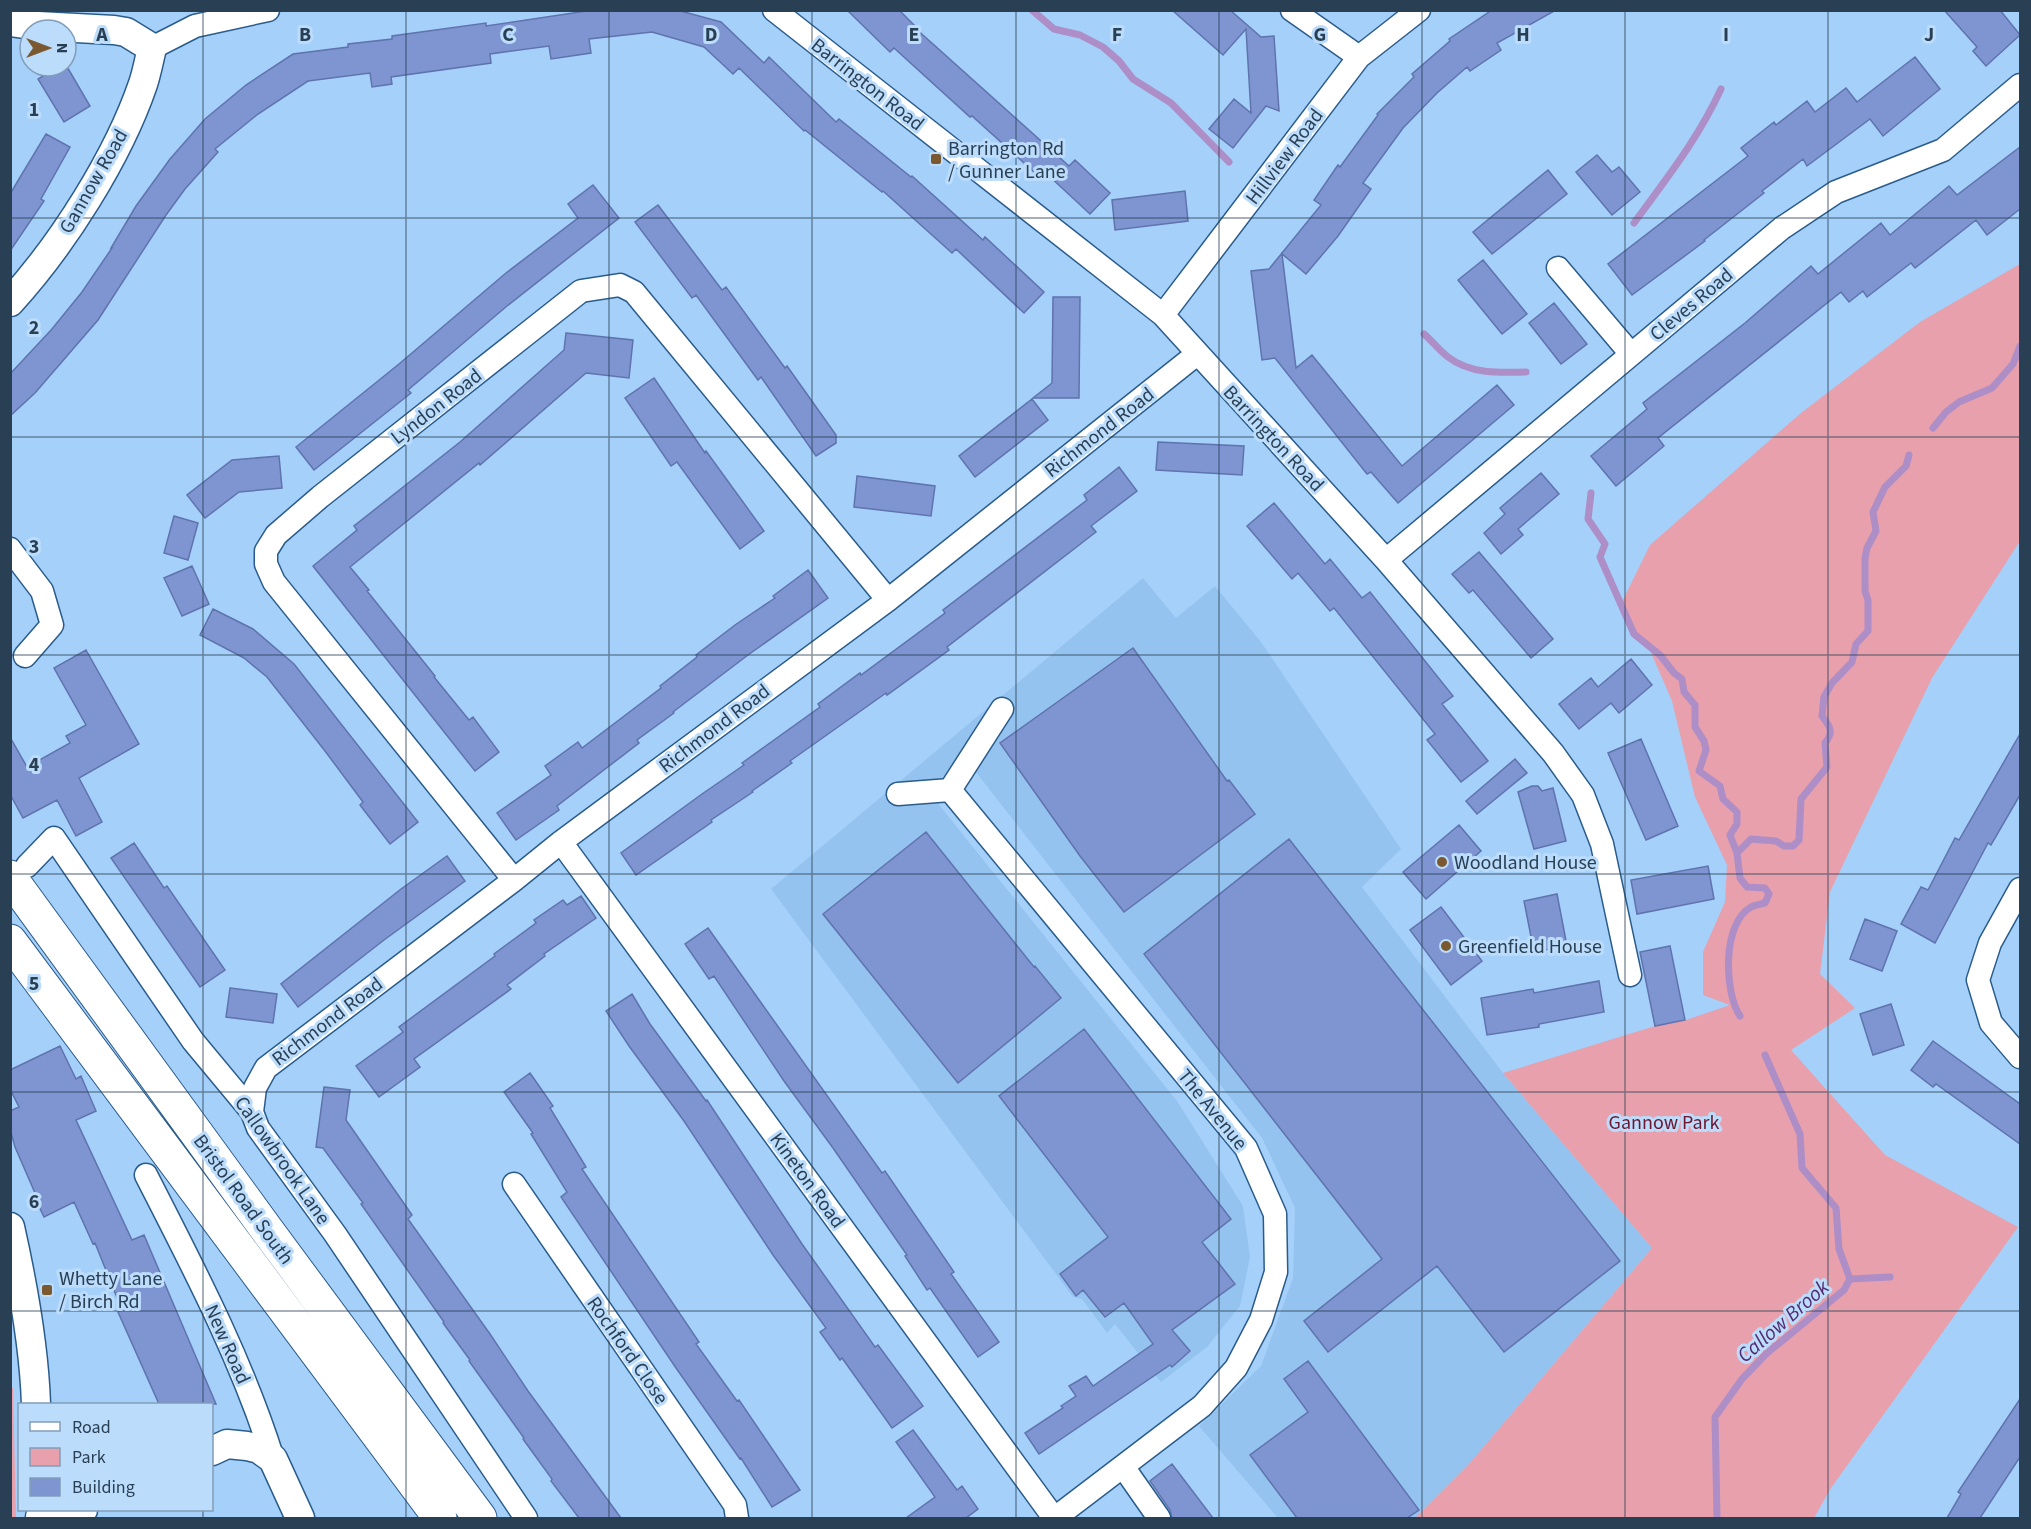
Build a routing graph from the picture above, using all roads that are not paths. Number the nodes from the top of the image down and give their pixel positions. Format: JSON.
{"nodes":[{"id":1,"x":268,"y":10,"type":"edge"},
{"id":2,"x":774,"y":10,"type":"edge"},
{"id":3,"x":1292,"y":10,"type":"edge"},
{"id":4,"x":1419,"y":10,"type":"edge"},
{"id":5,"x":10,"y":22,"type":"edge"},
{"id":6,"x":152,"y":48,"type":"junction"},
{"id":7,"x":1359,"y":57,"type":"junction"},
{"id":8,"x":2020,"y":85,"type":"edge"},
{"id":9,"x":1558,"y":268,"type":"dead end"},
{"id":10,"x":10,"y":302,"type":"edge"},
{"id":11,"x":1163,"y":315,"type":"junction"},
{"id":12,"x":1197,"y":354,"type":"junction"},
{"id":13,"x":1631,"y":354,"type":"junction"},
{"id":14,"x":10,"y":549,"type":"edge"},
{"id":15,"x":1386,"y":560,"type":"junction"},
{"id":16,"x":888,"y":600,"type":"junction"},
{"id":17,"x":25,"y":656,"type":"dead end"},
{"id":18,"x":1002,"y":709,"type":"dead end"},
{"id":19,"x":950,"y":790,"type":"junction"},
{"id":20,"x":898,"y":794,"type":"dead end"},
{"id":21,"x":561,"y":842,"type":"junction"},
{"id":22,"x":19,"y":871,"type":"edge"},
{"id":23,"x":514,"y":880,"type":"junction"},
{"id":24,"x":2020,"y":889,"type":"edge"},
{"id":25,"x":10,"y":941,"type":"edge"},
{"id":26,"x":1630,"y":975,"type":"dead end"},
{"id":27,"x":2020,"y":1057,"type":"edge"},
{"id":28,"x":252,"y":1112,"type":"junction"},
{"id":29,"x":146,"y":1175,"type":"dead end"},
{"id":30,"x":514,"y":1184,"type":"dead end"},
{"id":31,"x":10,"y":1227,"type":"edge"},
{"id":32,"x":36,"y":1403,"type":"edge"},
{"id":33,"x":213,"y":1451,"type":"edge"},
{"id":34,"x":273,"y":1459,"type":"junction"},
{"id":35,"x":1124,"y":1468,"type":"junction"},
{"id":36,"x":69,"y":1511,"type":"edge"},
{"id":37,"x":40,"y":1515,"type":"edge"},
{"id":38,"x":300,"y":1518,"type":"edge"},
{"id":39,"x":440,"y":1518,"type":"edge"},
{"id":40,"x":480,"y":1518,"type":"edge"},
{"id":41,"x":526,"y":1518,"type":"edge"},
{"id":42,"x":737,"y":1518,"type":"edge"},
{"id":43,"x":1055,"y":1518,"type":"edge"},
{"id":44,"x":1159,"y":1518,"type":"edge"}],
"edges":[{"from":1,"to":6,"type":"street"},
{"from":2,"to":11,"type":"street","name":"Barrington Road"},
{"from":3,"to":7,"type":"street"},
{"from":4,"to":7,"type":"street","name":"Hillview Road"},
{"from":5,"to":6,"type":"street"},
{"from":6,"to":10,"type":"street","name":"Gannow Road"},
{"from":7,"to":11,"type":"street","name":"Hillview Road"},
{"from":8,"to":13,"type":"street","name":"Cleves Road"},
{"from":9,"to":13,"type":"street"},
{"from":11,"to":12,"type":"street","name":"Barrington Road"},
{"from":12,"to":15,"type":"street","name":"Barrington Road"},
{"from":12,"to":16,"type":"street","name":"Richmond Road"},
{"from":13,"to":15,"type":"street","name":"Cleves Road"},
{"from":14,"to":17,"type":"street"},
{"from":15,"to":26,"type":"street","name":"Barrington Road"},
{"from":16,"to":21,"type":"street","name":"Richmond Road"},
{"from":16,"to":23,"type":"street","name":"Lyndon Road"},
{"from":18,"to":19,"type":"street"},
{"from":19,"to":20,"type":"street"},
{"from":19,"to":35,"type":"street","name":"The Avenue"},
{"from":21,"to":23,"type":"street","name":"Richmond Road"},
{"from":21,"to":43,"type":"street","name":"Kineton Road"},
{"from":22,"to":28,"type":"street","name":"Callowbrook Lane"},
{"from":22,"to":40,"type":"highway","name":"Bristol Road South"},
{"from":23,"to":28,"type":"street","name":"Richmond Road"},
{"from":24,"to":27,"type":"street"},
{"from":25,"to":39,"type":"highway","name":"Bristol Road South"},
{"from":28,"to":41,"type":"street","name":"Callowbrook Lane"},
{"from":29,"to":34,"type":"street","name":"New Road"},
{"from":30,"to":42,"type":"street","name":"Rochford Close"},
{"from":31,"to":32,"type":"street"},
{"from":33,"to":34,"type":"street"},
{"from":34,"to":38,"type":"street","name":"New Road"},
{"from":35,"to":43,"type":"street","name":"The Avenue"},
{"from":35,"to":44,"type":"street"},
{"from":36,"to":37,"type":"street"}]}
